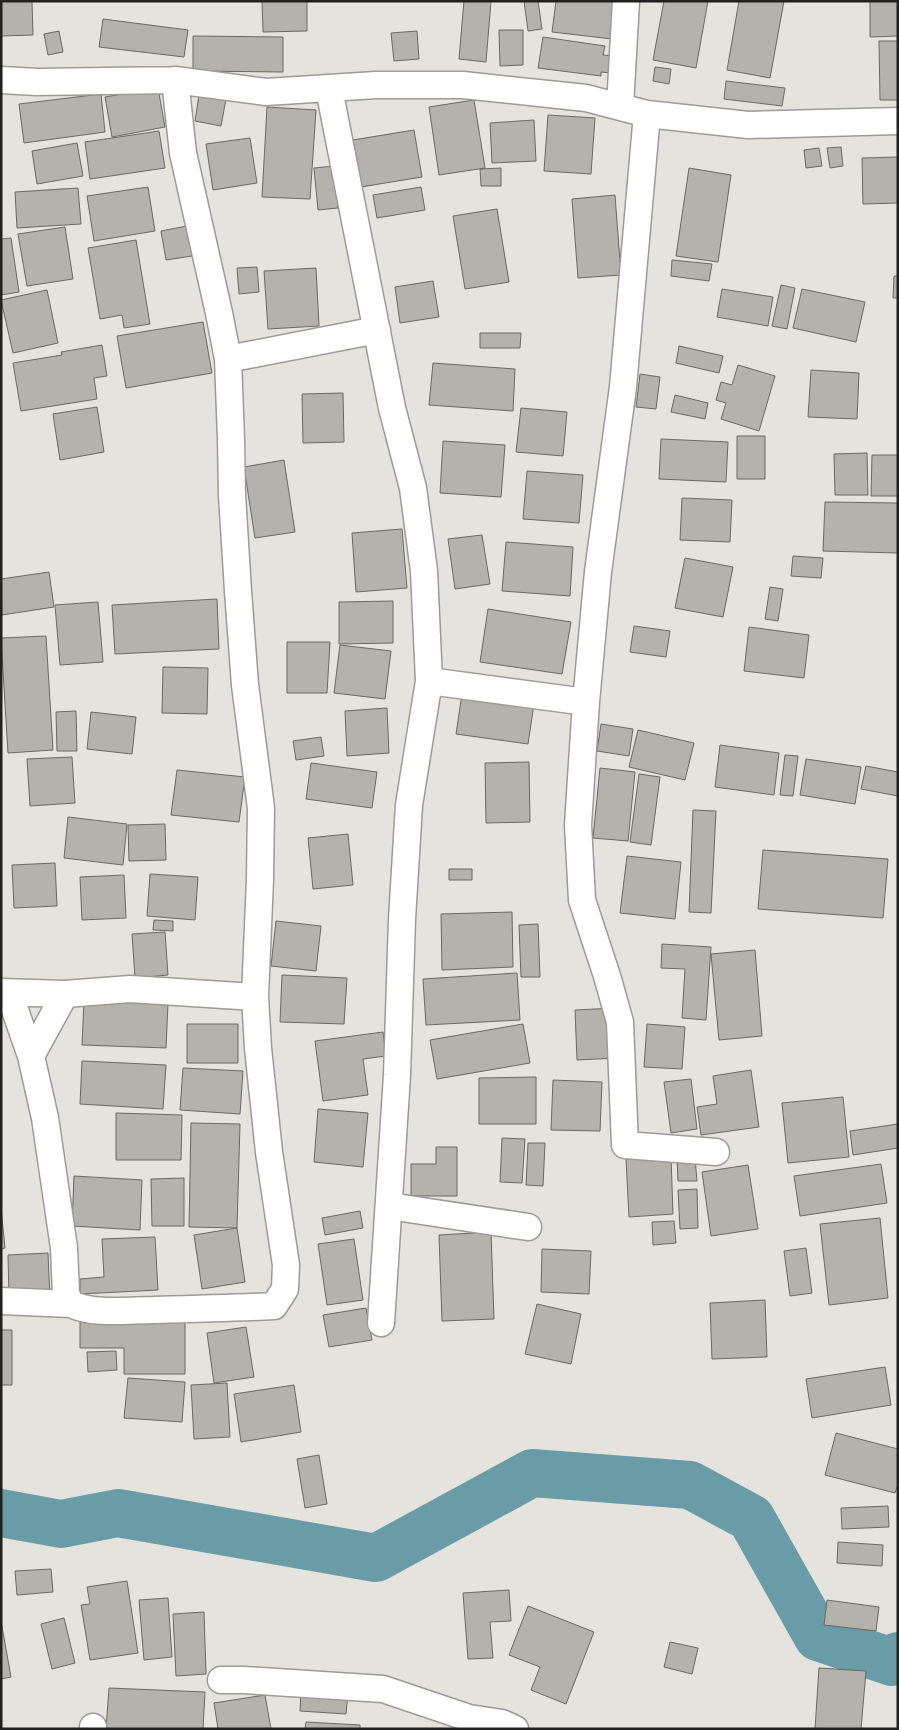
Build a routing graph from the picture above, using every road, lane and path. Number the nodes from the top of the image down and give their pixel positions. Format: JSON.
{"nodes":[{"id":1,"x":626,"y":1,"type":"edge"},
{"id":2,"x":1,"y":80,"type":"edge"},
{"id":3,"x":175,"y":80,"type":"junction"},
{"id":4,"x":329,"y":89,"type":"junction"},
{"id":5,"x":620,"y":106,"type":"junction"},
{"id":6,"x":647,"y":114,"type":"junction"},
{"id":7,"x":898,"y":121,"type":"edge"},
{"id":8,"x":377,"y":330,"type":"junction"},
{"id":9,"x":228,"y":359,"type":"junction"},
{"id":10,"x":429,"y":681,"type":"junction"},
{"id":11,"x":586,"y":702,"type":"junction"},
{"id":12,"x":5,"y":993,"type":"edge"},
{"id":13,"x":65,"y":994,"type":"junction"},
{"id":14,"x":255,"y":996,"type":"junction"},
{"id":15,"x":31,"y":1056,"type":"junction"},
{"id":16,"x":716,"y":1152,"type":"dead end"},
{"id":17,"x":389,"y":1206,"type":"junction"},
{"id":18,"x":528,"y":1227,"type":"dead end"},
{"id":19,"x":1,"y":1301,"type":"edge"},
{"id":20,"x":71,"y":1304,"type":"junction"},
{"id":21,"x":382,"y":1323,"type":"dead end"},
{"id":22,"x":222,"y":1680,"type":"dead end"},
{"id":23,"x":464,"y":1723,"type":"edge"},
{"id":24,"x":515,"y":1729,"type":"edge"}],
"edges":[{"from":1,"to":5,"type":"street"},
{"from":2,"to":3,"type":"street"},
{"from":3,"to":4,"type":"street"},
{"from":3,"to":9,"type":"street"},
{"from":4,"to":5,"type":"street"},
{"from":4,"to":8,"type":"street"},
{"from":5,"to":6,"type":"street"},
{"from":6,"to":7,"type":"street"},
{"from":6,"to":11,"type":"street"},
{"from":8,"to":9,"type":"street"},
{"from":8,"to":10,"type":"street"},
{"from":9,"to":14,"type":"street"},
{"from":10,"to":11,"type":"street"},
{"from":10,"to":17,"type":"street"},
{"from":11,"to":16,"type":"street"},
{"from":12,"to":13,"type":"street"},
{"from":12,"to":15,"type":"street"},
{"from":13,"to":14,"type":"street"},
{"from":13,"to":15,"type":"street"},
{"from":14,"to":20,"type":"street"},
{"from":15,"to":20,"type":"street"},
{"from":17,"to":18,"type":"street"},
{"from":17,"to":21,"type":"street"},
{"from":19,"to":20,"type":"street"},
{"from":22,"to":23,"type":"street"},
{"from":23,"to":24,"type":"street"}]}
